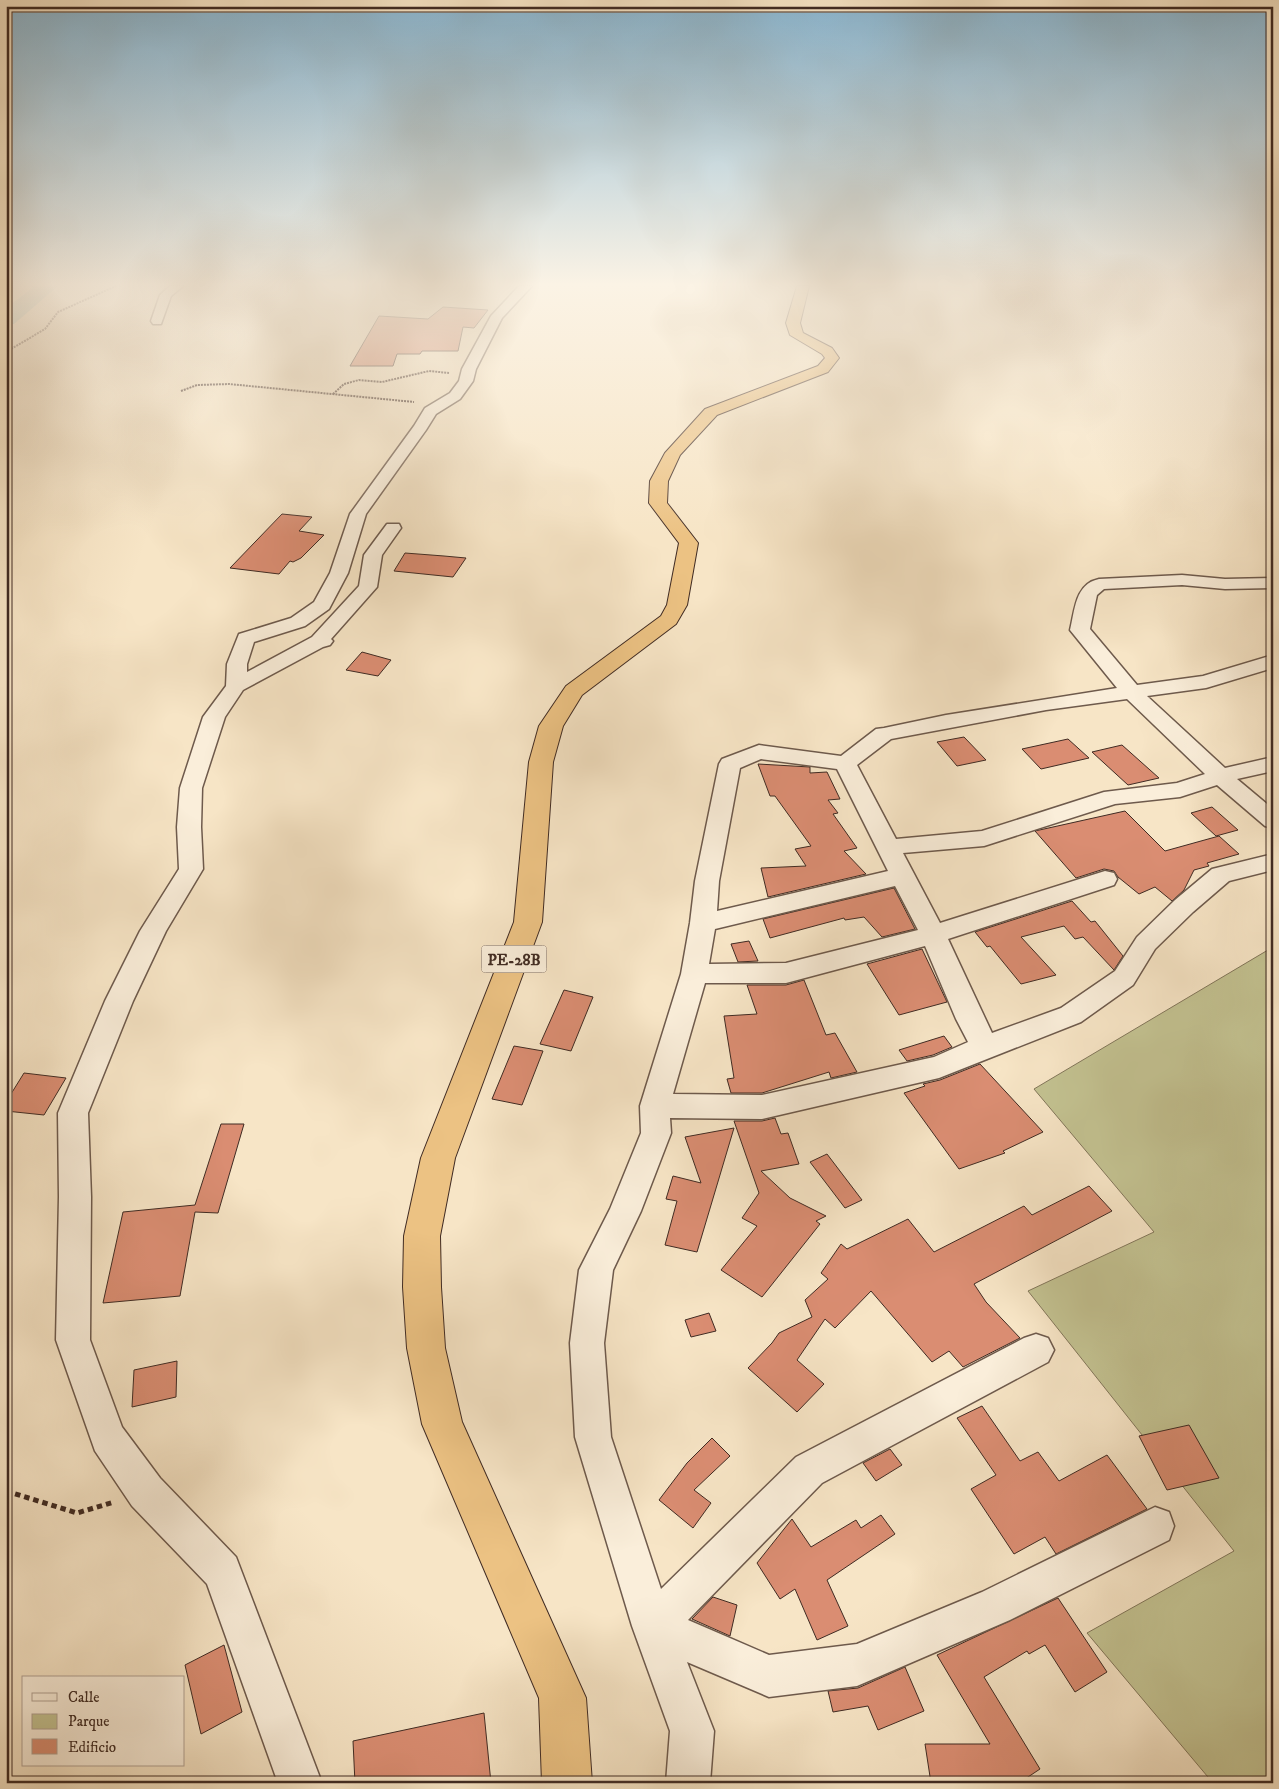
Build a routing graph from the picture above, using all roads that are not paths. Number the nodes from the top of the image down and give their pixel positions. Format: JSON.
{"nodes":[{"id":1,"x":469,"y":369,"type":"edge"},
{"id":2,"x":822,"y":369,"type":"edge"},
{"id":3,"x":393,"y":528,"type":"dead end"},
{"id":4,"x":1272,"y":575,"type":"edge"},
{"id":5,"x":1273,"y":662,"type":"edge"},
{"id":6,"x":236,"y":686,"type":"junction"},
{"id":7,"x":1132,"y":693,"type":"junction"},
{"id":8,"x":844,"y":763,"type":"junction"},
{"id":9,"x":1273,"y":764,"type":"edge"},
{"id":10,"x":1220,"y":776,"type":"junction"},
{"id":11,"x":1273,"y":821,"type":"edge"},
{"id":12,"x":888,"y":847,"type":"junction"},
{"id":13,"x":1273,"y":862,"type":"edge"},
{"id":14,"x":903,"y":876,"type":"junction"},
{"id":15,"x":1106,"y":879,"type":"dead end"},
{"id":16,"x":703,"y":922,"type":"junction"},
{"id":17,"x":933,"y":935,"type":"junction"},
{"id":18,"x":694,"y":974,"type":"junction"},
{"id":19,"x":985,"y":1047,"type":"junction"},
{"id":20,"x":655,"y":1106,"type":"junction"},
{"id":21,"x":1036,"y":1350,"type":"dead end"},
{"id":22,"x":1155,"y":1526,"type":"dead end"},
{"id":23,"x":653,"y":1626,"type":"junction"},
{"id":24,"x":300,"y":1783,"type":"edge"},
{"id":25,"x":567,"y":1783,"type":"edge"},
{"id":26,"x":688,"y":1783,"type":"edge"}],
"edges":[{"from":1,"to":6,"type":"street"},
{"from":2,"to":25,"type":"highway","number":"PE-28B"},
{"from":3,"to":6,"type":"street"},
{"from":4,"to":7,"type":"street"},
{"from":5,"to":7,"type":"street"},
{"from":6,"to":24,"type":"street"},
{"from":7,"to":8,"type":"street"},
{"from":7,"to":10,"type":"street"},
{"from":8,"to":12,"type":"street"},
{"from":8,"to":16,"type":"street"},
{"from":9,"to":10,"type":"street"},
{"from":10,"to":11,"type":"street"},
{"from":10,"to":12,"type":"street"},
{"from":12,"to":14,"type":"street"},
{"from":13,"to":19,"type":"street"},
{"from":14,"to":16,"type":"street"},
{"from":14,"to":17,"type":"street"},
{"from":15,"to":17,"type":"street"},
{"from":16,"to":18,"type":"street"},
{"from":17,"to":18,"type":"street"},
{"from":17,"to":19,"type":"street"},
{"from":18,"to":20,"type":"street"},
{"from":19,"to":20,"type":"street"},
{"from":20,"to":23,"type":"street"},
{"from":21,"to":23,"type":"street"},
{"from":22,"to":23,"type":"street"},
{"from":23,"to":26,"type":"street"}]}
